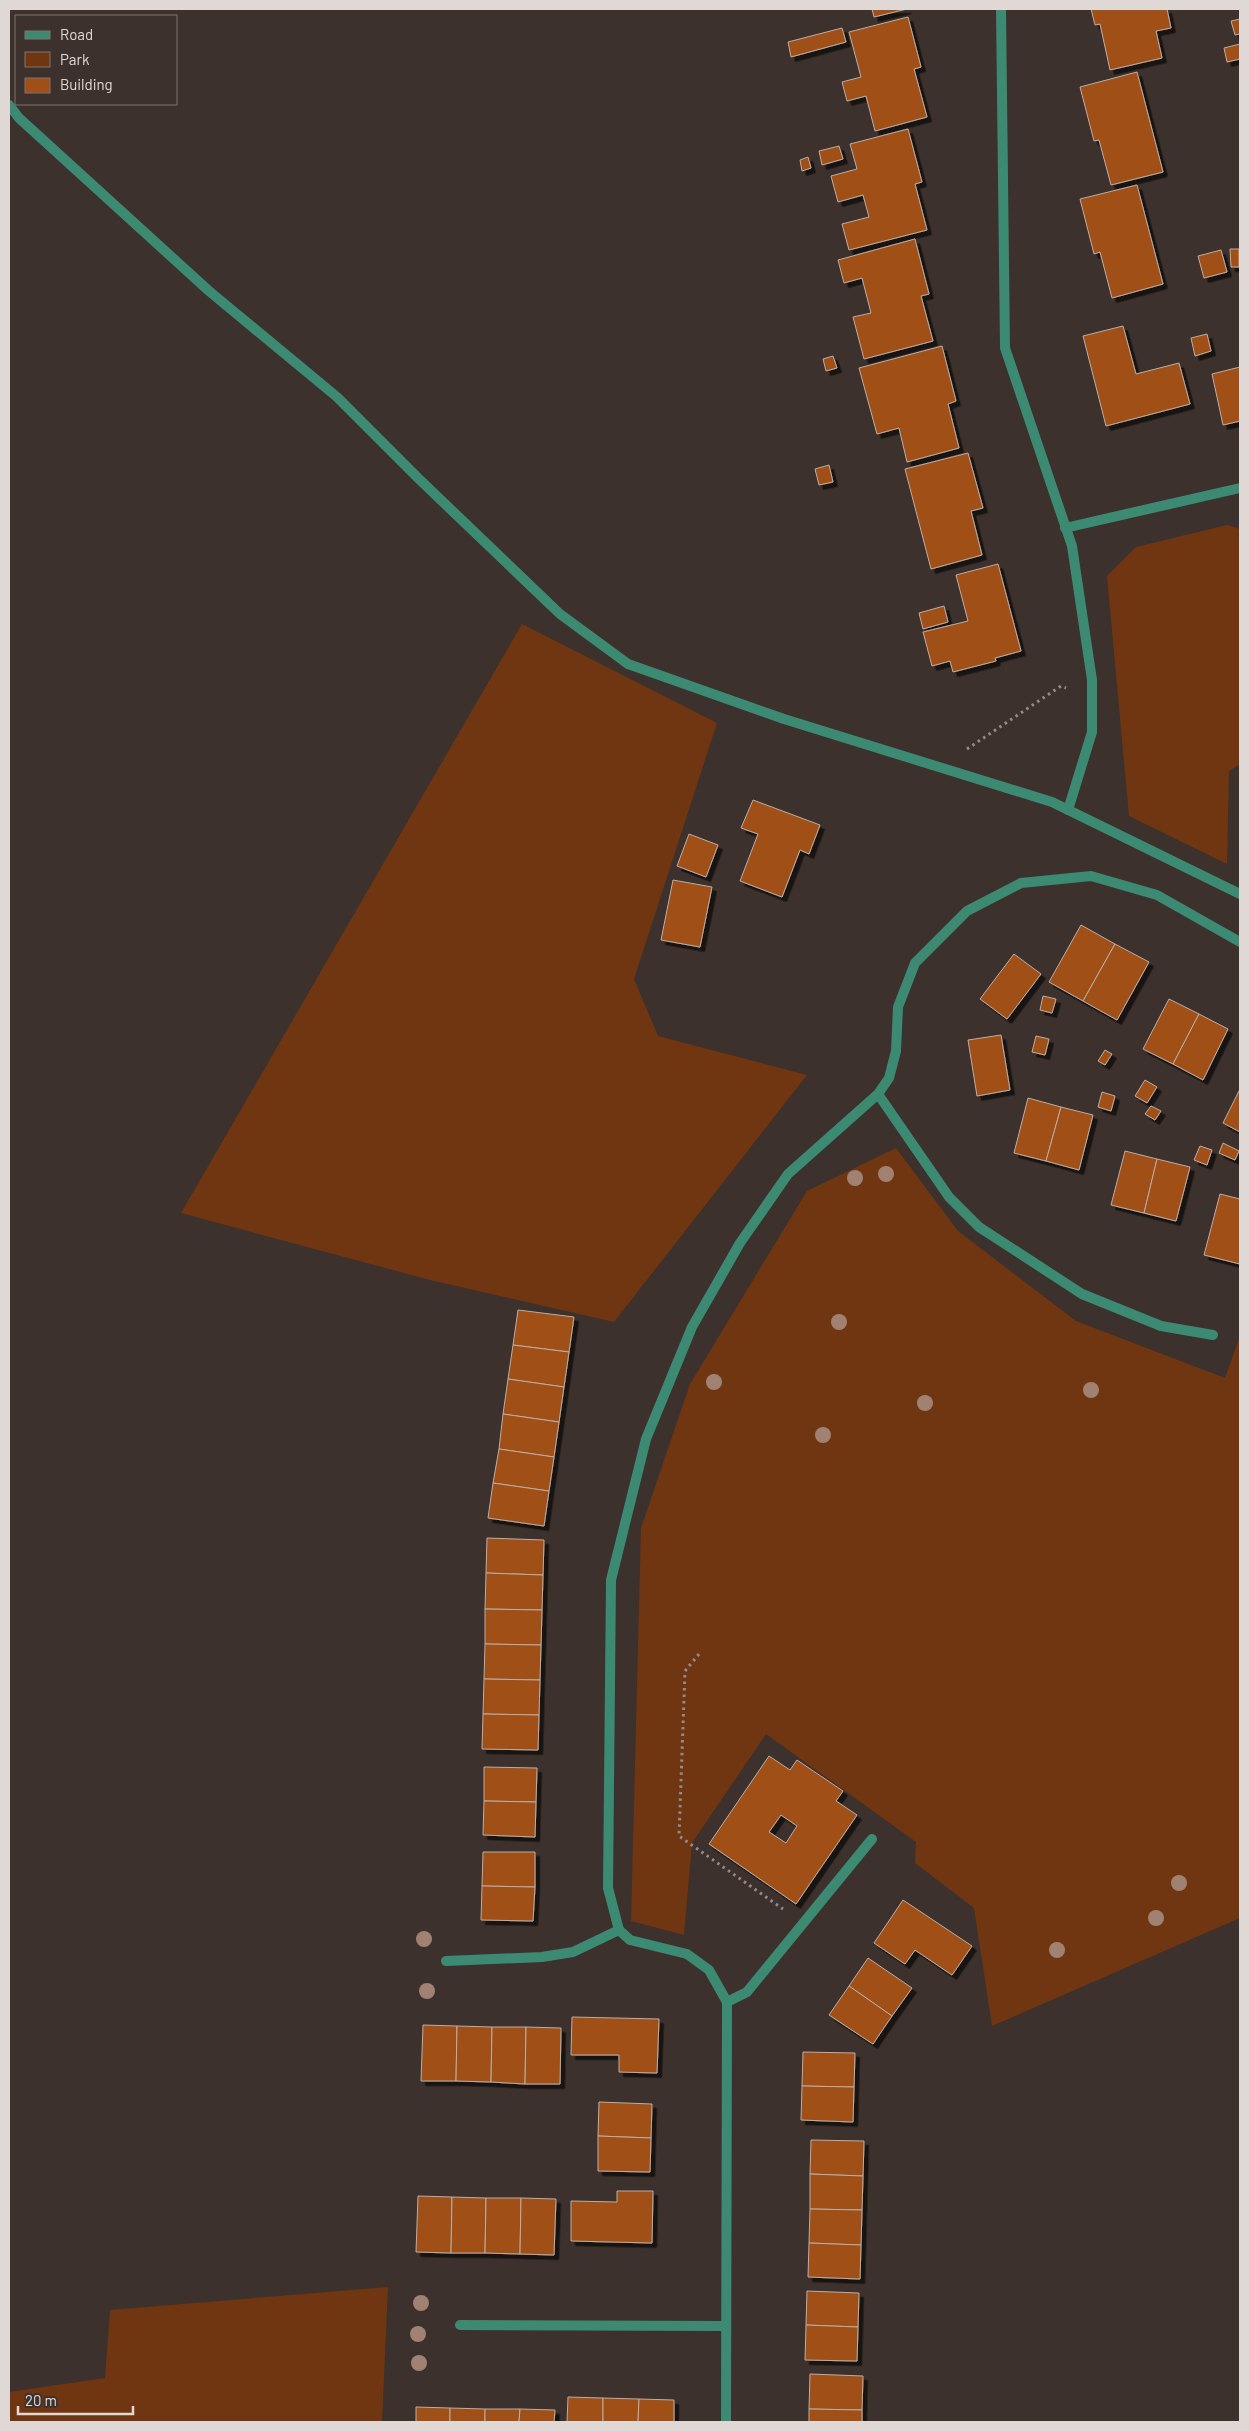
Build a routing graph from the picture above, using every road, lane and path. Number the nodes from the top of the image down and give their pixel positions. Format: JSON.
{"nodes":[{"id":1,"x":1001,"y":9,"type":"edge"},
{"id":2,"x":9,"y":105,"type":"edge"},
{"id":3,"x":1240,"y":488,"type":"edge"},
{"id":4,"x":1065,"y":528,"type":"junction"},
{"id":5,"x":1092,"y":698,"type":"junction"},
{"id":6,"x":959,"y":773,"type":"junction"},
{"id":7,"x":1068,"y":810,"type":"junction"},
{"id":8,"x":1240,"y":894,"type":"edge"},
{"id":9,"x":1240,"y":942,"type":"edge"},
{"id":10,"x":878,"y":1094,"type":"junction"},
{"id":11,"x":1213,"y":1335,"type":"dead end"},
{"id":12,"x":699,"y":1654,"type":"dead end"},
{"id":13,"x":872,"y":1839,"type":"dead end"},
{"id":14,"x":803,"y":1923,"type":"junction"},
{"id":15,"x":619,"y":1930,"type":"junction"},
{"id":16,"x":446,"y":1961,"type":"dead end"},
{"id":17,"x":727,"y":2002,"type":"junction"},
{"id":18,"x":460,"y":2325,"type":"dead end"},
{"id":19,"x":726,"y":2326,"type":"junction"},
{"id":20,"x":726,"y":2422,"type":"edge"}],
"edges":[{"from":1,"to":4,"type":"street"},
{"from":2,"to":6,"type":"street"},
{"from":3,"to":4,"type":"street"},
{"from":4,"to":5,"type":"street"},
{"from":5,"to":6,"type":"path"},
{"from":5,"to":7,"type":"street"},
{"from":6,"to":7,"type":"street"},
{"from":7,"to":8,"type":"street"},
{"from":9,"to":10,"type":"street"},
{"from":10,"to":11,"type":"street"},
{"from":10,"to":15,"type":"street"},
{"from":12,"to":14,"type":"path"},
{"from":13,"to":14,"type":"street"},
{"from":14,"to":17,"type":"street"},
{"from":15,"to":16,"type":"street"},
{"from":15,"to":17,"type":"street"},
{"from":17,"to":19,"type":"street"},
{"from":18,"to":19,"type":"street"},
{"from":19,"to":20,"type":"street"}]}
